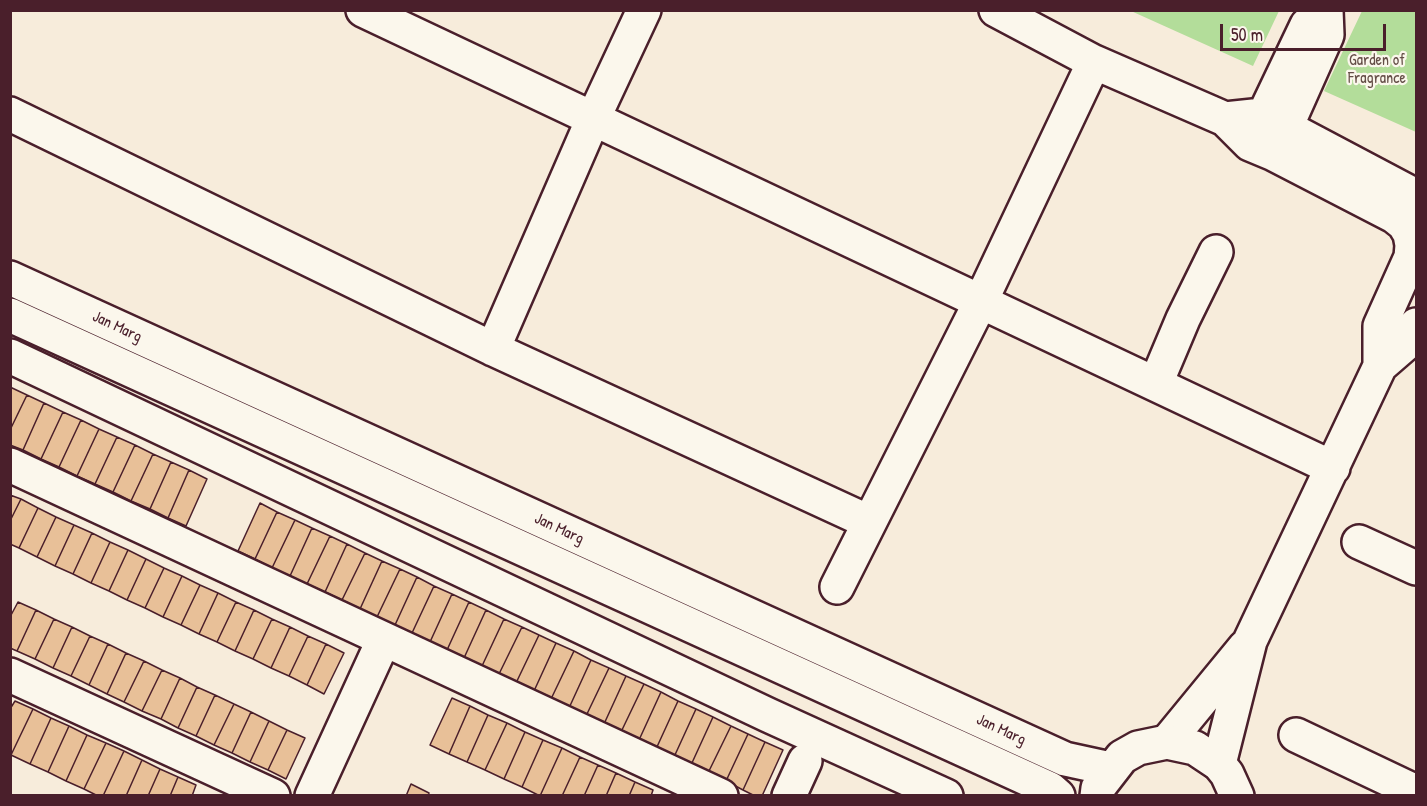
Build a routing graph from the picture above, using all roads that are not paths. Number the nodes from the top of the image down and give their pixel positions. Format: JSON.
{"nodes":[{"id":1,"x":363,"y":10,"type":"edge"},
{"id":2,"x":644,"y":10,"type":"edge"},
{"id":3,"x":996,"y":10,"type":"edge"},
{"id":4,"x":1326,"y":10,"type":"edge"},
{"id":5,"x":1094,"y":62,"type":"junction"},
{"id":6,"x":10,"y":114,"type":"edge"},
{"id":7,"x":593,"y":120,"type":"junction"},
{"id":8,"x":1269,"y":135,"type":"junction"},
{"id":9,"x":1416,"y":196,"type":"edge"},
{"id":10,"x":1411,"y":227,"type":"edge"},
{"id":11,"x":1216,"y":252,"type":"dead end"},
{"id":12,"x":10,"y":278,"type":"edge"},
{"id":13,"x":980,"y":303,"type":"junction"},
{"id":14,"x":10,"y":315,"type":"edge"},
{"id":15,"x":1416,"y":325,"type":"edge"},
{"id":16,"x":493,"y":349,"type":"junction"},
{"id":17,"x":10,"y":356,"type":"edge"},
{"id":18,"x":1380,"y":366,"type":"junction"},
{"id":19,"x":1156,"y":383,"type":"junction"},
{"id":20,"x":10,"y":465,"type":"edge"},
{"id":21,"x":1333,"y":468,"type":"junction"},
{"id":22,"x":869,"y":522,"type":"junction"},
{"id":23,"x":1359,"y":542,"type":"dead end"},
{"id":24,"x":1416,"y":568,"type":"edge"},
{"id":25,"x":837,"y":587,"type":"dead end"},
{"id":26,"x":384,"y":639,"type":"junction"},
{"id":27,"x":1250,"y":641,"type":"junction"},
{"id":28,"x":10,"y":675,"type":"edge"},
{"id":29,"x":1296,"y":735,"type":"dead end"},
{"id":30,"x":1167,"y":742,"type":"junction"},
{"id":31,"x":805,"y":761,"type":"dead end"},
{"id":32,"x":1219,"y":765,"type":"junction"},
{"id":33,"x":1104,"y":782,"type":"edge"},
{"id":34,"x":1416,"y":792,"type":"edge"},
{"id":35,"x":273,"y":795,"type":"edge"},
{"id":36,"x":312,"y":795,"type":"edge"},
{"id":37,"x":721,"y":795,"type":"edge"},
{"id":38,"x":789,"y":795,"type":"edge"},
{"id":39,"x":946,"y":795,"type":"edge"},
{"id":40,"x":1058,"y":795,"type":"edge"},
{"id":41,"x":1237,"y":795,"type":"edge"}],
"edges":[{"from":1,"to":7,"type":"street"},
{"from":2,"to":7,"type":"street"},
{"from":3,"to":5,"type":"street"},
{"from":4,"to":8,"type":"street"},
{"from":5,"to":8,"type":"street"},
{"from":5,"to":13,"type":"street"},
{"from":6,"to":16,"type":"street"},
{"from":7,"to":13,"type":"street"},
{"from":7,"to":16,"type":"street"},
{"from":8,"to":9,"type":"street"},
{"from":8,"to":10,"type":"street"},
{"from":10,"to":18,"type":"street"},
{"from":11,"to":19,"type":"street"},
{"from":12,"to":33,"type":"street","name":"Jan Marg"},
{"from":13,"to":19,"type":"street"},
{"from":13,"to":22,"type":"street"},
{"from":14,"to":40,"type":"street","name":"Jan Marg"},
{"from":15,"to":18,"type":"street"},
{"from":16,"to":22,"type":"street"},
{"from":17,"to":39,"type":"street"},
{"from":18,"to":21,"type":"street"},
{"from":19,"to":21,"type":"street"},
{"from":20,"to":26,"type":"street"},
{"from":21,"to":27,"type":"street"},
{"from":22,"to":25,"type":"street"},
{"from":23,"to":24,"type":"street"},
{"from":26,"to":36,"type":"street"},
{"from":26,"to":37,"type":"street"},
{"from":27,"to":30,"type":"street"},
{"from":27,"to":32,"type":"street"},
{"from":28,"to":35,"type":"street"},
{"from":29,"to":34,"type":"street"},
{"from":30,"to":32,"type":"street"},
{"from":30,"to":33,"type":"street"},
{"from":31,"to":38,"type":"street"},
{"from":32,"to":41,"type":"street"}]}
